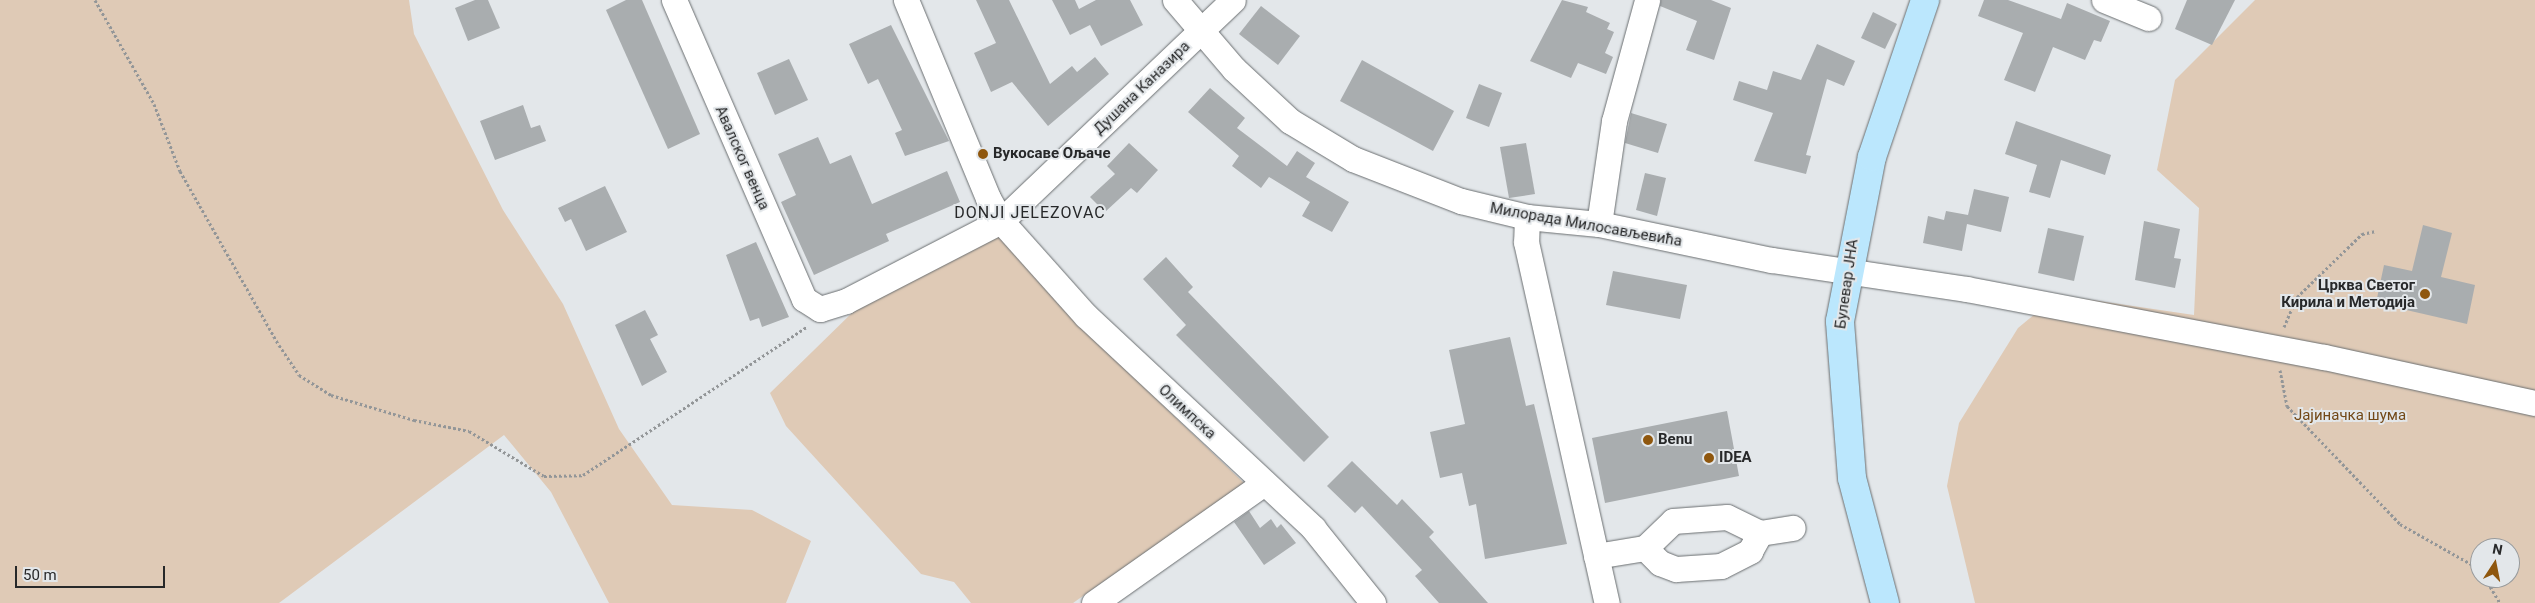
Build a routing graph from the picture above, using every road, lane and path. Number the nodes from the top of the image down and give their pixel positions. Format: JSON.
{"nodes":[{"id":1,"x":96,"y":0,"type":"edge"},
{"id":2,"x":674,"y":0,"type":"edge"},
{"id":3,"x":906,"y":0,"type":"edge"},
{"id":4,"x":1174,"y":0,"type":"edge"},
{"id":5,"x":1233,"y":0,"type":"edge"},
{"id":6,"x":1647,"y":0,"type":"edge"},
{"id":7,"x":1925,"y":0,"type":"edge"},
{"id":8,"x":2104,"y":0,"type":"edge"},
{"id":9,"x":2148,"y":18,"type":"dead end"},
{"id":10,"x":1200,"y":32,"type":"junction"},
{"id":11,"x":1527,"y":217,"type":"junction"},
{"id":12,"x":1001,"y":221,"type":"junction"},
{"id":13,"x":1599,"y":224,"type":"junction"},
{"id":14,"x":2376,"y":231,"type":"dead end"},
{"id":15,"x":1847,"y":272,"type":"junction"},
{"id":16,"x":820,"y":309,"type":"junction"},
{"id":17,"x":2275,"y":348,"type":"junction"},
{"id":18,"x":2535,"y":403,"type":"edge"},
{"id":19,"x":1264,"y":484,"type":"junction"},
{"id":20,"x":1793,"y":528,"type":"dead end"},
{"id":21,"x":1760,"y":533,"type":"junction"},
{"id":22,"x":1645,"y":548,"type":"junction"},
{"id":23,"x":1596,"y":556,"type":"junction"},
{"id":24,"x":2470,"y":563,"type":"edge"},
{"id":25,"x":2491,"y":588,"type":"edge"},
{"id":26,"x":1094,"y":603,"type":"edge"},
{"id":27,"x":1373,"y":603,"type":"edge"},
{"id":28,"x":1607,"y":603,"type":"edge"},
{"id":29,"x":1885,"y":603,"type":"edge"},
{"id":30,"x":2500,"y":603,"type":"edge"}],
"edges":[{"from":1,"to":16,"type":"path"},
{"from":2,"to":16,"type":"street","name":"Авалског венца"},
{"from":3,"to":12,"type":"street","name":"Олимпска"},
{"from":4,"to":10,"type":"street","name":"Милорада Милосављевића"},
{"from":5,"to":10,"type":"street","name":"Душана Каназира"},
{"from":6,"to":13,"type":"street"},
{"from":7,"to":15,"type":"main road","name":"Булевар ЈНА"},
{"from":8,"to":9,"type":"street"},
{"from":10,"to":11,"type":"street","name":"Милорада Милосављевића"},
{"from":10,"to":12,"type":"street","name":"Душана Каназира"},
{"from":11,"to":13,"type":"street","name":"Милорада Милосављевића"},
{"from":11,"to":23,"type":"street"},
{"from":12,"to":16,"type":"street","name":"Душана Каназира"},
{"from":12,"to":19,"type":"street","name":"Олимпска"},
{"from":13,"to":15,"type":"street","name":"Милорада Милосављевића"},
{"from":14,"to":17,"type":"path"},
{"from":15,"to":17,"type":"street","name":"Милорада Милосављевића"},
{"from":15,"to":29,"type":"main road","name":"Булевар ЈНА"},
{"from":17,"to":18,"type":"street","name":"Милорада Милосављевића"},
{"from":17,"to":24,"type":"path"},
{"from":19,"to":26,"type":"street"},
{"from":19,"to":27,"type":"street","name":"Олимпска"},
{"from":20,"to":21,"type":"street"},
{"from":21,"to":22,"type":"street"},
{"from":21,"to":22,"type":"street"},
{"from":22,"to":23,"type":"street"},
{"from":23,"to":28,"type":"street"},
{"from":25,"to":30,"type":"path"}]}
